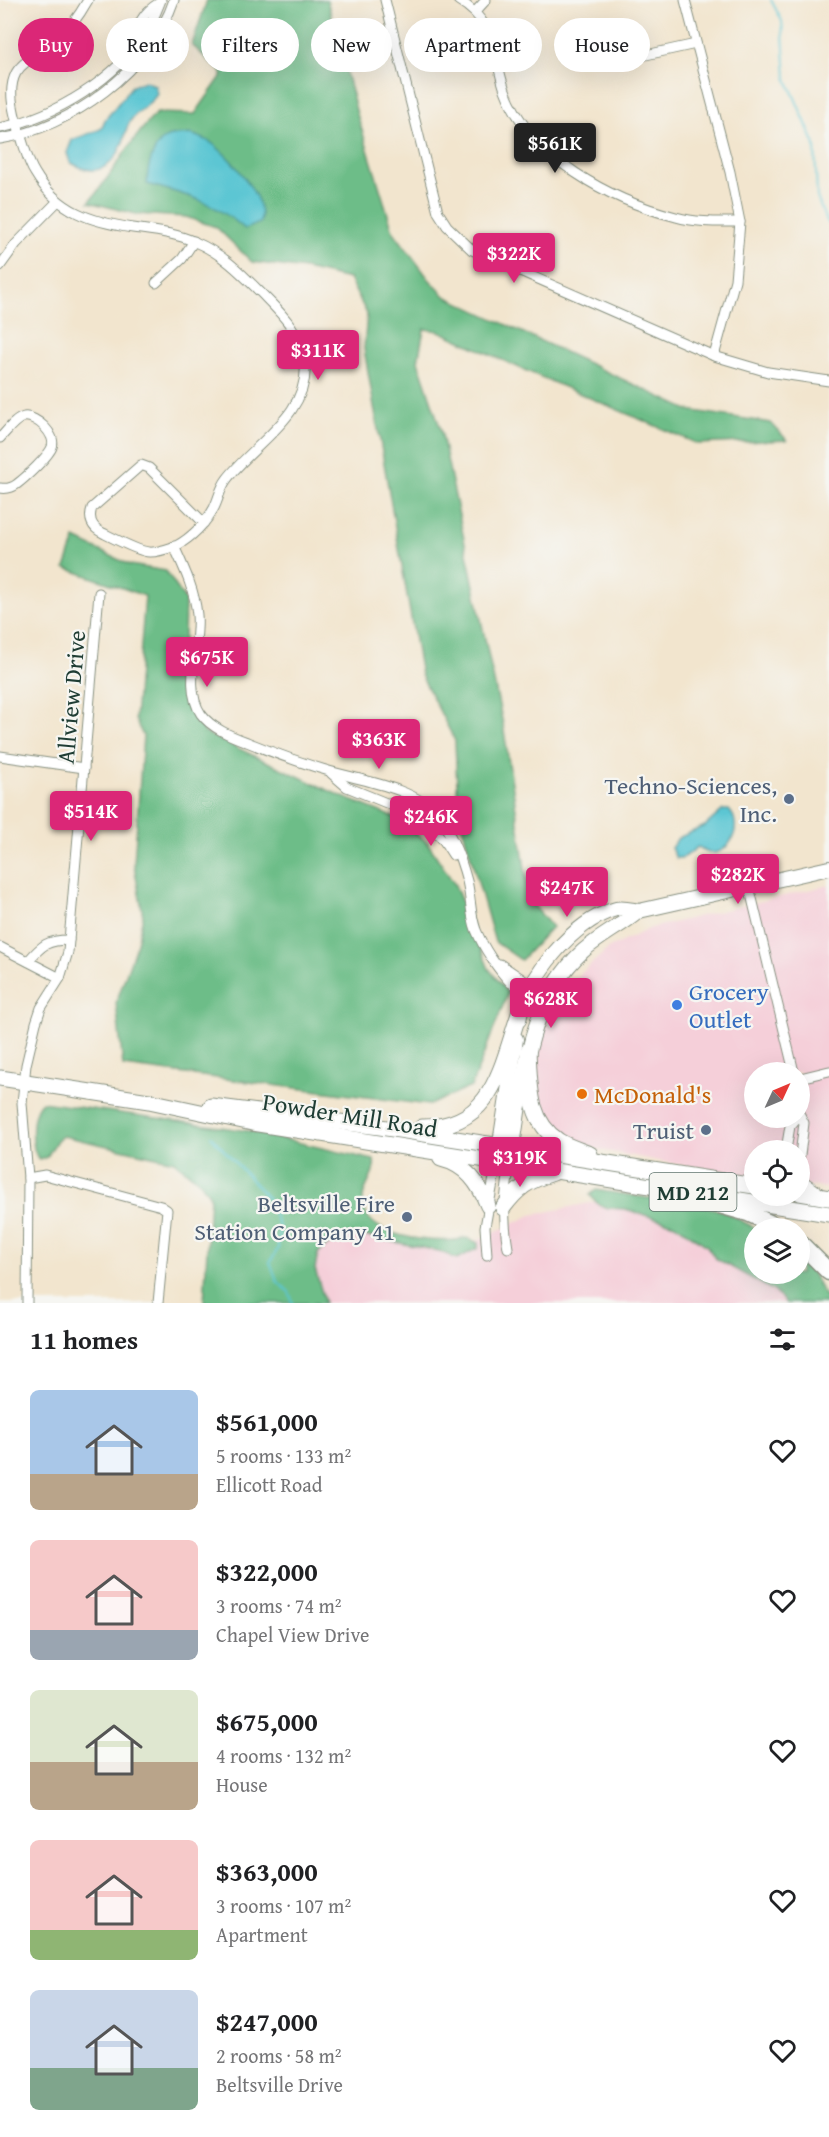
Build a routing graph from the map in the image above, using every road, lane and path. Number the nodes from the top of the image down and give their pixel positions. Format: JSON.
{"nodes":[{"id":1,"x":88,"y":0,"type":"edge"},
{"id":2,"x":385,"y":0,"type":"edge"},
{"id":3,"x":458,"y":0,"type":"edge"},
{"id":4,"x":486,"y":0,"type":"edge"},
{"id":5,"x":685,"y":0,"type":"edge"},
{"id":6,"x":160,"y":2,"type":"edge"},
{"id":7,"x":172,"y":4,"type":"edge"},
{"id":8,"x":475,"y":12,"type":"junction"},
{"id":9,"x":144,"y":18,"type":"edge"},
{"id":10,"x":164,"y":18,"type":"edge"},
{"id":11,"x":696,"y":44,"type":"junction"},
{"id":12,"x":650,"y":54,"type":"edge"},
{"id":13,"x":109,"y":72,"type":"edge"},
{"id":14,"x":126,"y":72,"type":"edge"},
{"id":15,"x":18,"y":125,"type":"junction"},
{"id":16,"x":0,"y":128,"type":"edge"},
{"id":17,"x":21,"y":135,"type":"junction"},
{"id":18,"x":0,"y":139,"type":"edge"},
{"id":19,"x":58,"y":201,"type":"junction"},
{"id":20,"x":740,"y":222,"type":"junction"},
{"id":21,"x":194,"y":241,"type":"junction"},
{"id":22,"x":0,"y":266,"type":"edge"},
{"id":23,"x":156,"y":283,"type":"dead end"},
{"id":24,"x":714,"y":356,"type":"junction"},
{"id":25,"x":829,"y":381,"type":"edge"},
{"id":26,"x":0,"y":438,"type":"edge"},
{"id":27,"x":0,"y":488,"type":"edge"},
{"id":28,"x":204,"y":523,"type":"junction"},
{"id":29,"x":174,"y":546,"type":"junction"},
{"id":30,"x":99,"y":593,"type":"dead end"},
{"id":31,"x":0,"y":756,"type":"edge"},
{"id":32,"x":84,"y":768,"type":"junction"},
{"id":33,"x":329,"y":771,"type":"junction"},
{"id":34,"x":417,"y":802,"type":"junction"},
{"id":35,"x":411,"y":813,"type":"junction"},
{"id":36,"x":829,"y":868,"type":"edge"},
{"id":37,"x":462,"y":869,"type":"junction"},
{"id":38,"x":750,"y":886,"type":"junction"},
{"id":39,"x":639,"y":911,"type":"junction"},
{"id":40,"x":69,"y":940,"type":"junction"},
{"id":41,"x":0,"y":946,"type":"edge"},
{"id":42,"x":28,"y":961,"type":"junction"},
{"id":43,"x":60,"y":978,"type":"junction"},
{"id":44,"x":530,"y":988,"type":"junction"},
{"id":45,"x":520,"y":1011,"type":"junction"},
{"id":46,"x":528,"y":1051,"type":"junction"},
{"id":47,"x":792,"y":1062,"type":"edge"},
{"id":48,"x":829,"y":1071,"type":"edge"},
{"id":49,"x":810,"y":1076,"type":"edge"},
{"id":50,"x":0,"y":1078,"type":"edge"},
{"id":51,"x":26,"y":1082,"type":"junction"},
{"id":52,"x":148,"y":1101,"type":"junction"},
{"id":53,"x":380,"y":1127,"type":"junction"},
{"id":54,"x":377,"y":1143,"type":"junction"},
{"id":55,"x":505,"y":1155,"type":"junction"},
{"id":56,"x":618,"y":1165,"type":"junction"},
{"id":57,"x":556,"y":1171,"type":"junction"},
{"id":58,"x":28,"y":1178,"type":"junction"},
{"id":59,"x":744,"y":1184,"type":"edge"},
{"id":60,"x":653,"y":1186,"type":"junction"},
{"id":61,"x":810,"y":1187,"type":"edge"},
{"id":62,"x":810,"y":1194,"type":"edge"},
{"id":63,"x":829,"y":1197,"type":"edge"},
{"id":64,"x":488,"y":1206,"type":"junction"},
{"id":65,"x":503,"y":1208,"type":"junction"},
{"id":66,"x":829,"y":1214,"type":"edge"},
{"id":67,"x":759,"y":1218,"type":"edge"},
{"id":68,"x":508,"y":1248,"type":"dead end"},
{"id":69,"x":810,"y":1253,"type":"edge"},
{"id":70,"x":487,"y":1255,"type":"dead end"},
{"id":71,"x":829,"y":1272,"type":"edge"},
{"id":72,"x":27,"y":1303,"type":"edge"},
{"id":73,"x":158,"y":1303,"type":"edge"}],
"edges":[{"from":1,"to":15,"type":"street"},
{"from":2,"to":24,"type":"street"},
{"from":3,"to":8,"type":"street"},
{"from":4,"to":8,"type":"street"},
{"from":5,"to":11,"type":"street"},
{"from":6,"to":7,"type":"street"},
{"from":6,"to":9,"type":"street"},
{"from":7,"to":10,"type":"street"},
{"from":8,"to":20,"type":"street"},
{"from":11,"to":12,"type":"street"},
{"from":11,"to":20,"type":"street"},
{"from":13,"to":15,"type":"street"},
{"from":14,"to":17,"type":"street"},
{"from":15,"to":16,"type":"street"},
{"from":15,"to":17,"type":"street"},
{"from":17,"to":18,"type":"street"},
{"from":17,"to":19,"type":"street"},
{"from":19,"to":21,"type":"street"},
{"from":19,"to":22,"type":"street"},
{"from":20,"to":24,"type":"street"},
{"from":21,"to":23,"type":"street"},
{"from":21,"to":28,"type":"street"},
{"from":24,"to":25,"type":"street"},
{"from":26,"to":27,"type":"street"},
{"from":28,"to":29,"type":"street"},
{"from":28,"to":29,"type":"street"},
{"from":29,"to":33,"type":"street"},
{"from":30,"to":32,"type":"street","name":"Allview Drive"},
{"from":31,"to":32,"type":"street"},
{"from":32,"to":40,"type":"street","name":"Allview Drive"},
{"from":33,"to":34,"type":"street"},
{"from":33,"to":35,"type":"street"},
{"from":34,"to":35,"type":"street"},
{"from":34,"to":37,"type":"street"},
{"from":35,"to":37,"type":"street"},
{"from":36,"to":38,"type":"street"},
{"from":37,"to":44,"type":"street"},
{"from":38,"to":39,"type":"street"},
{"from":38,"to":47,"type":"street"},
{"from":39,"to":44,"type":"street"},
{"from":39,"to":46,"type":"street"},
{"from":40,"to":42,"type":"street"},
{"from":40,"to":43,"type":"street","name":"Allview Drive"},
{"from":41,"to":42,"type":"street"},
{"from":42,"to":43,"type":"street"},
{"from":43,"to":51,"type":"street","name":"Allview Drive"},
{"from":44,"to":45,"type":"street"},
{"from":45,"to":53,"type":"main road"},
{"from":45,"to":55,"type":"street"},
{"from":46,"to":55,"type":"street"},
{"from":46,"to":56,"type":"main road"},
{"from":48,"to":49,"type":"street"},
{"from":50,"to":51,"type":"main road","name":"Powder Mill Road","number":"MD 212"},
{"from":51,"to":52,"type":"main road","name":"Powder Mill Road","number":"MD 212"},
{"from":51,"to":58,"type":"street","name":"Allview Drive"},
{"from":52,"to":53,"type":"main road","name":"Powder Mill Road","number":"MD 212"},
{"from":52,"to":54,"type":"main road","name":"Powder Mill Road","number":"MD 212"},
{"from":53,"to":55,"type":"main road","name":"Powder Mill Road","number":"MD 212"},
{"from":54,"to":55,"type":"main road","name":"Powder Mill Road","number":"MD 212"},
{"from":54,"to":64,"type":"main road"},
{"from":55,"to":56,"type":"main road","name":"Powder Mill Road","number":"MD 212"},
{"from":55,"to":57,"type":"main road","name":"Powder Mill Road","number":"MD 212"},
{"from":55,"to":64,"type":"street"},
{"from":55,"to":65,"type":"street"},
{"from":56,"to":59,"type":"main road","name":"Powder Mill Road","number":"MD 212"},
{"from":57,"to":60,"type":"main road","name":"Powder Mill Road","number":"MD 212"},
{"from":57,"to":65,"type":"main road"},
{"from":58,"to":72,"type":"street","name":"Allview Drive"},
{"from":58,"to":73,"type":"street"},
{"from":60,"to":66,"type":"main road","name":"Powder Mill Road","number":"MD 212"},
{"from":60,"to":67,"type":"highway"},
{"from":61,"to":63,"type":"street"},
{"from":62,"to":63,"type":"main road"},
{"from":64,"to":70,"type":"street"},
{"from":65,"to":68,"type":"street"},
{"from":69,"to":71,"type":"highway"}]}
